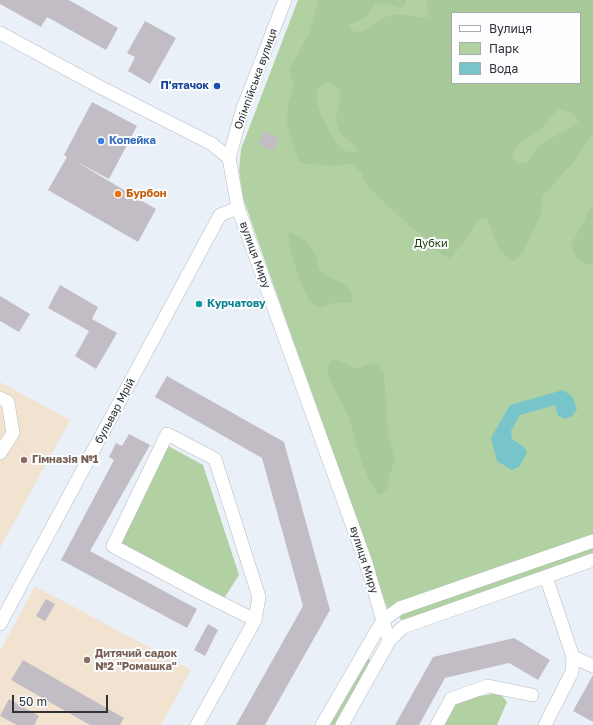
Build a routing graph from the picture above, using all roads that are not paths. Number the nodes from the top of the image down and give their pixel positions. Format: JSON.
{"nodes":[{"id":1,"x":285,"y":0,"type":"edge"},
{"id":2,"x":0,"y":33,"type":"edge"},
{"id":3,"x":230,"y":158,"type":"junction"},
{"id":4,"x":238,"y":208,"type":"junction"},
{"id":5,"x":0,"y":398,"type":"edge"},
{"id":6,"x":0,"y":454,"type":"edge"},
{"id":7,"x":593,"y":541,"type":"edge"},
{"id":8,"x":593,"y":560,"type":"edge"},
{"id":9,"x":546,"y":577,"type":"junction"},
{"id":10,"x":255,"y":620,"type":"junction"},
{"id":11,"x":383,"y":620,"type":"junction"},
{"id":12,"x":0,"y":624,"type":"edge"},
{"id":13,"x":389,"y":641,"type":"junction"},
{"id":14,"x":573,"y":657,"type":"junction"},
{"id":15,"x":593,"y":666,"type":"edge"},
{"id":16,"x":532,"y":695,"type":"dead end"},
{"id":17,"x":197,"y":725,"type":"edge"},
{"id":18,"x":322,"y":725,"type":"edge"},
{"id":19,"x":342,"y":725,"type":"edge"},
{"id":20,"x":437,"y":725,"type":"edge"},
{"id":21,"x":545,"y":725,"type":"edge"}],
"edges":[{"from":1,"to":3,"type":"street","name":"Олімпійська вулиця"},
{"from":2,"to":3,"type":"street"},
{"from":3,"to":4,"type":"street","name":"вулиця Миру"},
{"from":4,"to":11,"type":"street","name":"вулиця Миру"},
{"from":4,"to":12,"type":"street","name":"бульвар Мрій"},
{"from":5,"to":6,"type":"street"},
{"from":7,"to":11,"type":"street"},
{"from":8,"to":9,"type":"street"},
{"from":9,"to":13,"type":"street"},
{"from":9,"to":14,"type":"street"},
{"from":10,"to":10,"type":"street"},
{"from":10,"to":17,"type":"street"},
{"from":11,"to":13,"type":"street","name":"вулиця Миру"},
{"from":11,"to":18,"type":"street"},
{"from":13,"to":19,"type":"street"},
{"from":14,"to":15,"type":"street"},
{"from":14,"to":21,"type":"street"},
{"from":16,"to":20,"type":"street"}]}
